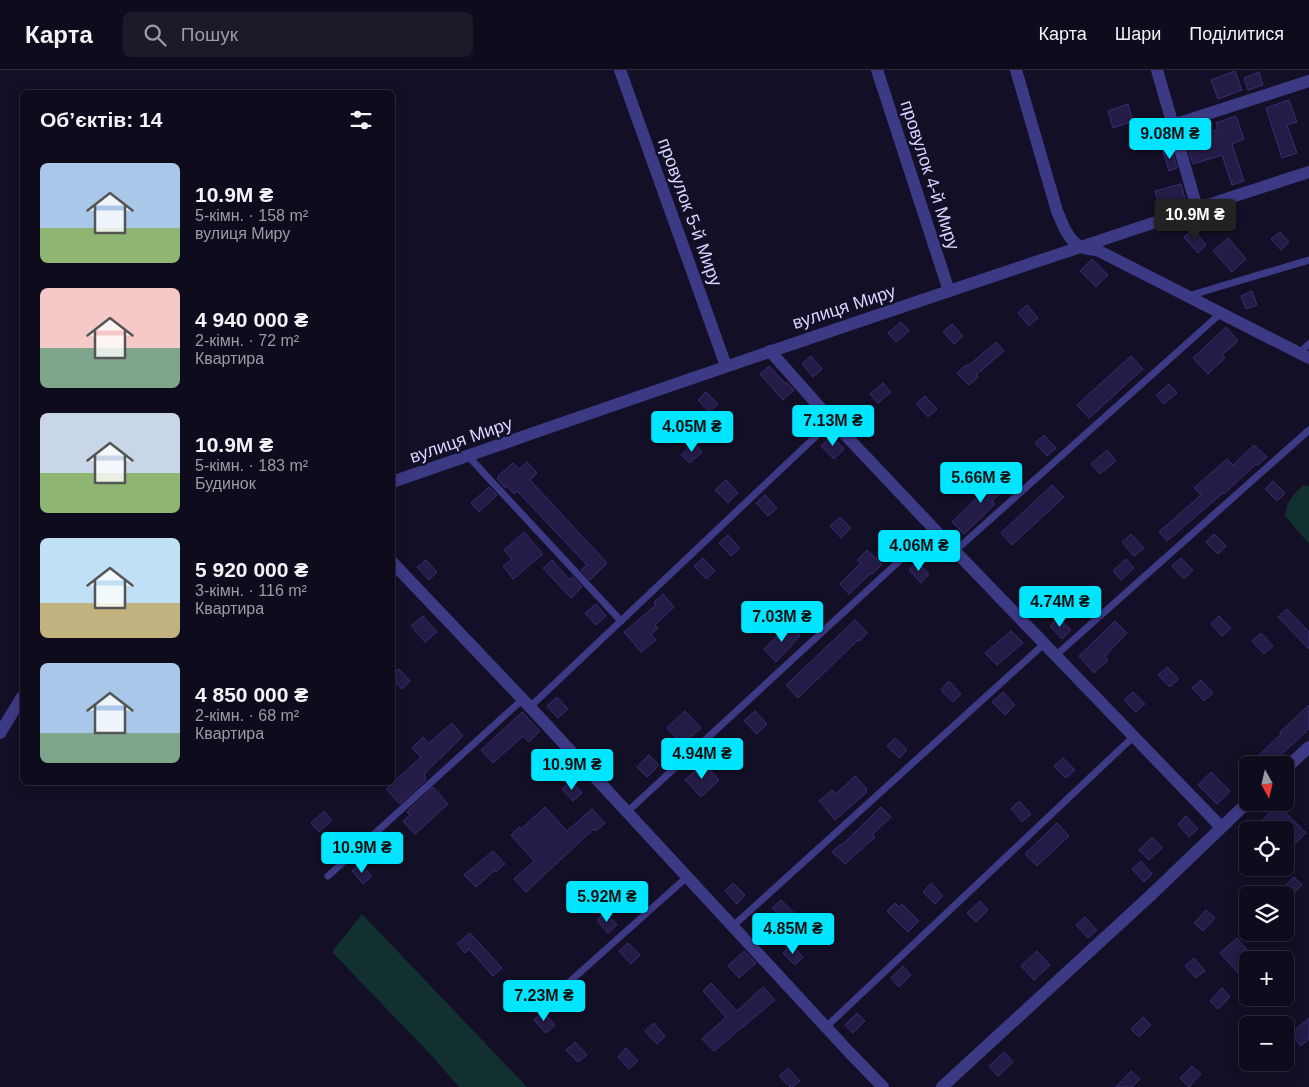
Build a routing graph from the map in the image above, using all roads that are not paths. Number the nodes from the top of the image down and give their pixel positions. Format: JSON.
{"nodes":[{"id":1,"x":620,"y":70,"type":"edge"},
{"id":2,"x":877,"y":70,"type":"edge"},
{"id":3,"x":1016,"y":70,"type":"edge"},
{"id":4,"x":1157,"y":70,"type":"edge"},
{"id":5,"x":1309,"y":81,"type":"edge"},
{"id":6,"x":1173,"y":125,"type":"junction"},
{"id":7,"x":1309,"y":172,"type":"edge"},
{"id":8,"x":1197,"y":208,"type":"junction"},
{"id":9,"x":1080,"y":247,"type":"junction"},
{"id":10,"x":1309,"y":260,"type":"edge"},
{"id":11,"x":949,"y":291,"type":"junction"},
{"id":12,"x":1188,"y":296,"type":"junction"},
{"id":13,"x":1221,"y":313,"type":"junction"},
{"id":14,"x":1309,"y":344,"type":"edge"},
{"id":15,"x":770,"y":351,"type":"junction"},
{"id":16,"x":1304,"y":355,"type":"edge"},
{"id":17,"x":726,"y":366,"type":"junction"},
{"id":18,"x":832,"y":421,"type":"junction"},
{"id":19,"x":1309,"y":430,"type":"edge"},
{"id":20,"x":468,"y":456,"type":"junction"},
{"id":21,"x":395,"y":481,"type":"edge"},
{"id":22,"x":934,"y":530,"type":"junction"},
{"id":23,"x":955,"y":551,"type":"junction"},
{"id":24,"x":395,"y":565,"type":"edge"},
{"id":25,"x":621,"y":621,"type":"junction"},
{"id":26,"x":1044,"y":644,"type":"junction"},
{"id":27,"x":1055,"y":656,"type":"junction"},
{"id":28,"x":20,"y":700,"type":"edge"},
{"id":29,"x":526,"y":703,"type":"junction"},
{"id":30,"x":0,"y":733,"type":"edge"},
{"id":31,"x":1133,"y":737,"type":"junction"},
{"id":32,"x":1309,"y":747,"type":"edge"},
{"id":33,"x":1294,"y":761,"type":"edge"},
{"id":34,"x":1239,"y":810,"type":"edge"},
{"id":35,"x":627,"y":812,"type":"junction"},
{"id":36,"x":1221,"y":827,"type":"junction"},
{"id":37,"x":328,"y":876,"type":"dead end"},
{"id":38,"x":688,"y":877,"type":"junction"},
{"id":39,"x":733,"y":926,"type":"junction"},
{"id":40,"x":548,"y":1001,"type":"dead end"},
{"id":41,"x":826,"y":1027,"type":"junction"},
{"id":42,"x":883,"y":1087,"type":"edge"},
{"id":43,"x":942,"y":1087,"type":"edge"}],
"edges":[{"from":1,"to":17,"type":"street","name":"провулок 5-й Миру"},
{"from":2,"to":11,"type":"street","name":"провулок 4-й Миру"},
{"from":3,"to":9,"type":"street"},
{"from":4,"to":6,"type":"street"},
{"from":5,"to":6,"type":"street"},
{"from":6,"to":8,"type":"street"},
{"from":7,"to":8,"type":"street","name":"вулиця Миру"},
{"from":8,"to":9,"type":"street","name":"вулиця Миру"},
{"from":9,"to":11,"type":"street","name":"вулиця Миру"},
{"from":9,"to":12,"type":"street"},
{"from":10,"to":12,"type":"lane"},
{"from":11,"to":15,"type":"street","name":"вулиця Миру"},
{"from":12,"to":13,"type":"street"},
{"from":13,"to":16,"type":"street"},
{"from":13,"to":23,"type":"lane"},
{"from":14,"to":16,"type":"lane"},
{"from":15,"to":17,"type":"street","name":"вулиця Миру"},
{"from":15,"to":18,"type":"street"},
{"from":17,"to":20,"type":"street","name":"вулиця Миру"},
{"from":18,"to":22,"type":"street"},
{"from":18,"to":25,"type":"lane"},
{"from":19,"to":27,"type":"lane"},
{"from":20,"to":21,"type":"street","name":"вулиця Миру"},
{"from":20,"to":25,"type":"lane"},
{"from":22,"to":23,"type":"street"},
{"from":22,"to":35,"type":"lane"},
{"from":23,"to":26,"type":"street"},
{"from":24,"to":29,"type":"street"},
{"from":25,"to":29,"type":"lane"},
{"from":26,"to":27,"type":"street"},
{"from":26,"to":39,"type":"lane"},
{"from":27,"to":31,"type":"street"},
{"from":28,"to":30,"type":"street"},
{"from":29,"to":35,"type":"street"},
{"from":29,"to":37,"type":"lane"},
{"from":31,"to":36,"type":"street"},
{"from":31,"to":41,"type":"lane"},
{"from":32,"to":33,"type":"street"},
{"from":34,"to":36,"type":"street"},
{"from":35,"to":38,"type":"street"},
{"from":36,"to":43,"type":"street"},
{"from":38,"to":39,"type":"street"},
{"from":38,"to":40,"type":"lane"},
{"from":39,"to":41,"type":"street"},
{"from":41,"to":42,"type":"street"}]}
